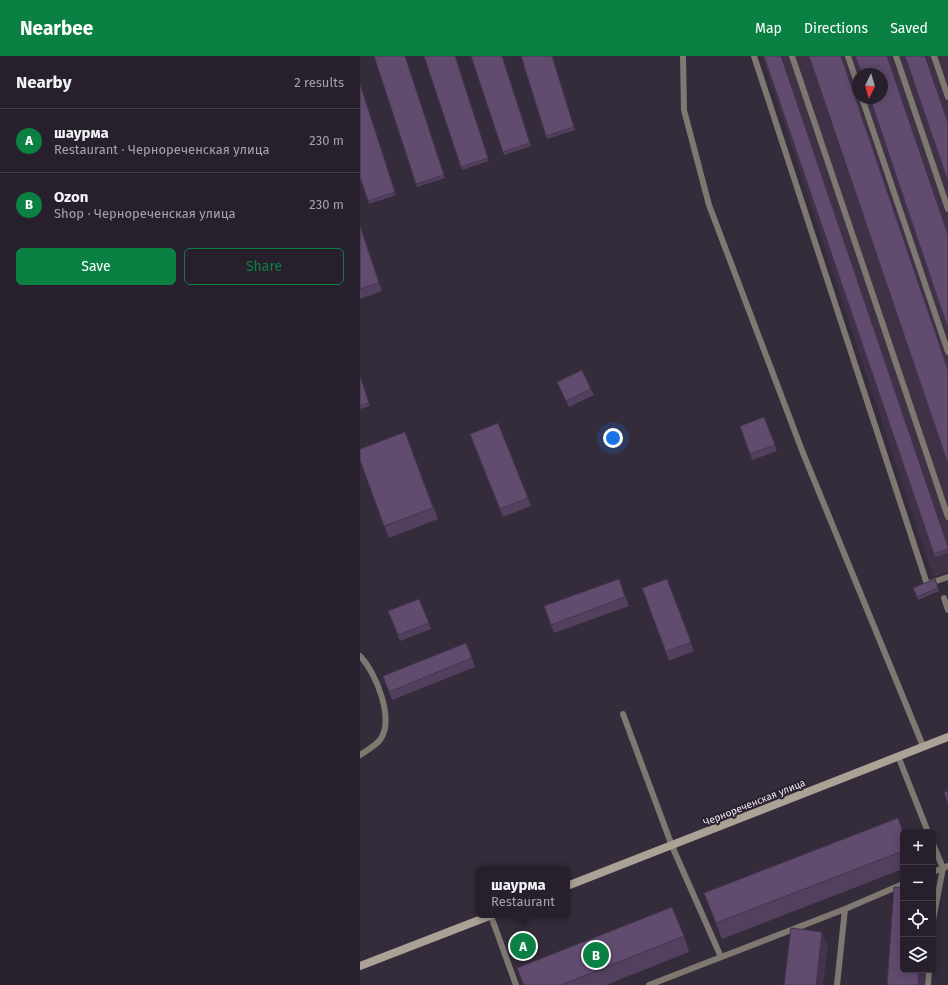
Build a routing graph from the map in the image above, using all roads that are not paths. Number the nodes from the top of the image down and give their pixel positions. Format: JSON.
{"nodes":[{"id":1,"x":683,"y":56,"type":"edge"},
{"id":2,"x":754,"y":56,"type":"edge"},
{"id":3,"x":792,"y":56,"type":"edge"},
{"id":4,"x":848,"y":56,"type":"edge"},
{"id":5,"x":896,"y":56,"type":"edge"},
{"id":6,"x":934,"y":56,"type":"edge"},
{"id":7,"x":852,"y":68,"type":"edge"},
{"id":8,"x":948,"y":97,"type":"edge"},
{"id":9,"x":864,"y":104,"type":"edge"},
{"id":10,"x":948,"y":209,"type":"edge"},
{"id":11,"x":948,"y":352,"type":"edge"},
{"id":12,"x":948,"y":517,"type":"edge"},
{"id":13,"x":948,"y":577,"type":"edge"},
{"id":14,"x":944,"y":598,"type":"dead end"},
{"id":15,"x":948,"y":610,"type":"edge"},
{"id":16,"x":360,"y":656,"type":"edge"},
{"id":17,"x":623,"y":714,"type":"dead end"},
{"id":18,"x":948,"y":737,"type":"edge"},
{"id":19,"x":923,"y":746,"type":"junction"},
{"id":20,"x":360,"y":755,"type":"edge"},
{"id":21,"x":898,"y":756,"type":"junction"},
{"id":22,"x":927,"y":829,"type":"edge"},
{"id":23,"x":672,"y":846,"type":"junction"},
{"id":24,"x":936,"y":850,"type":"edge"},
{"id":25,"x":945,"y":867,"type":"edge"},
{"id":26,"x":570,"y":885,"type":"edge"},
{"id":27,"x":900,"y":885,"type":"edge"},
{"id":28,"x":936,"y":907,"type":"edge"},
{"id":29,"x":845,"y":909,"type":"junction"},
{"id":30,"x":483,"y":918,"type":"edge"},
{"id":31,"x":492,"y":918,"type":"edge"},
{"id":32,"x":721,"y":957,"type":"junction"},
{"id":33,"x":360,"y":966,"type":"edge"},
{"id":34,"x":929,"y":973,"type":"edge"},
{"id":35,"x":516,"y":985,"type":"edge"},
{"id":36,"x":649,"y":985,"type":"edge"},
{"id":37,"x":837,"y":985,"type":"edge"},
{"id":38,"x":928,"y":985,"type":"edge"}],
"edges":[{"from":1,"to":19,"type":"lane"},
{"from":2,"to":13,"type":"lane"},
{"from":3,"to":12,"type":"lane"},
{"from":4,"to":7,"type":"lane"},
{"from":5,"to":10,"type":"lane"},
{"from":6,"to":8,"type":"lane"},
{"from":9,"to":11,"type":"lane"},
{"from":14,"to":15,"type":"lane"},
{"from":16,"to":20,"type":"lane"},
{"from":17,"to":23,"type":"lane"},
{"from":18,"to":19,"type":"main road","name":"Чернореченская улица"},
{"from":19,"to":21,"type":"main road","name":"Чернореченская улица"},
{"from":21,"to":22,"type":"lane"},
{"from":21,"to":23,"type":"main road","name":"Чернореченская улица"},
{"from":23,"to":26,"type":"main road","name":"Чернореченская улица"},
{"from":23,"to":32,"type":"lane"},
{"from":24,"to":25,"type":"lane"},
{"from":25,"to":28,"type":"lane"},
{"from":27,"to":29,"type":"lane"},
{"from":29,"to":32,"type":"lane"},
{"from":29,"to":37,"type":"lane"},
{"from":30,"to":33,"type":"main road"},
{"from":31,"to":35,"type":"lane"},
{"from":32,"to":36,"type":"lane"},
{"from":34,"to":38,"type":"lane"}]}
